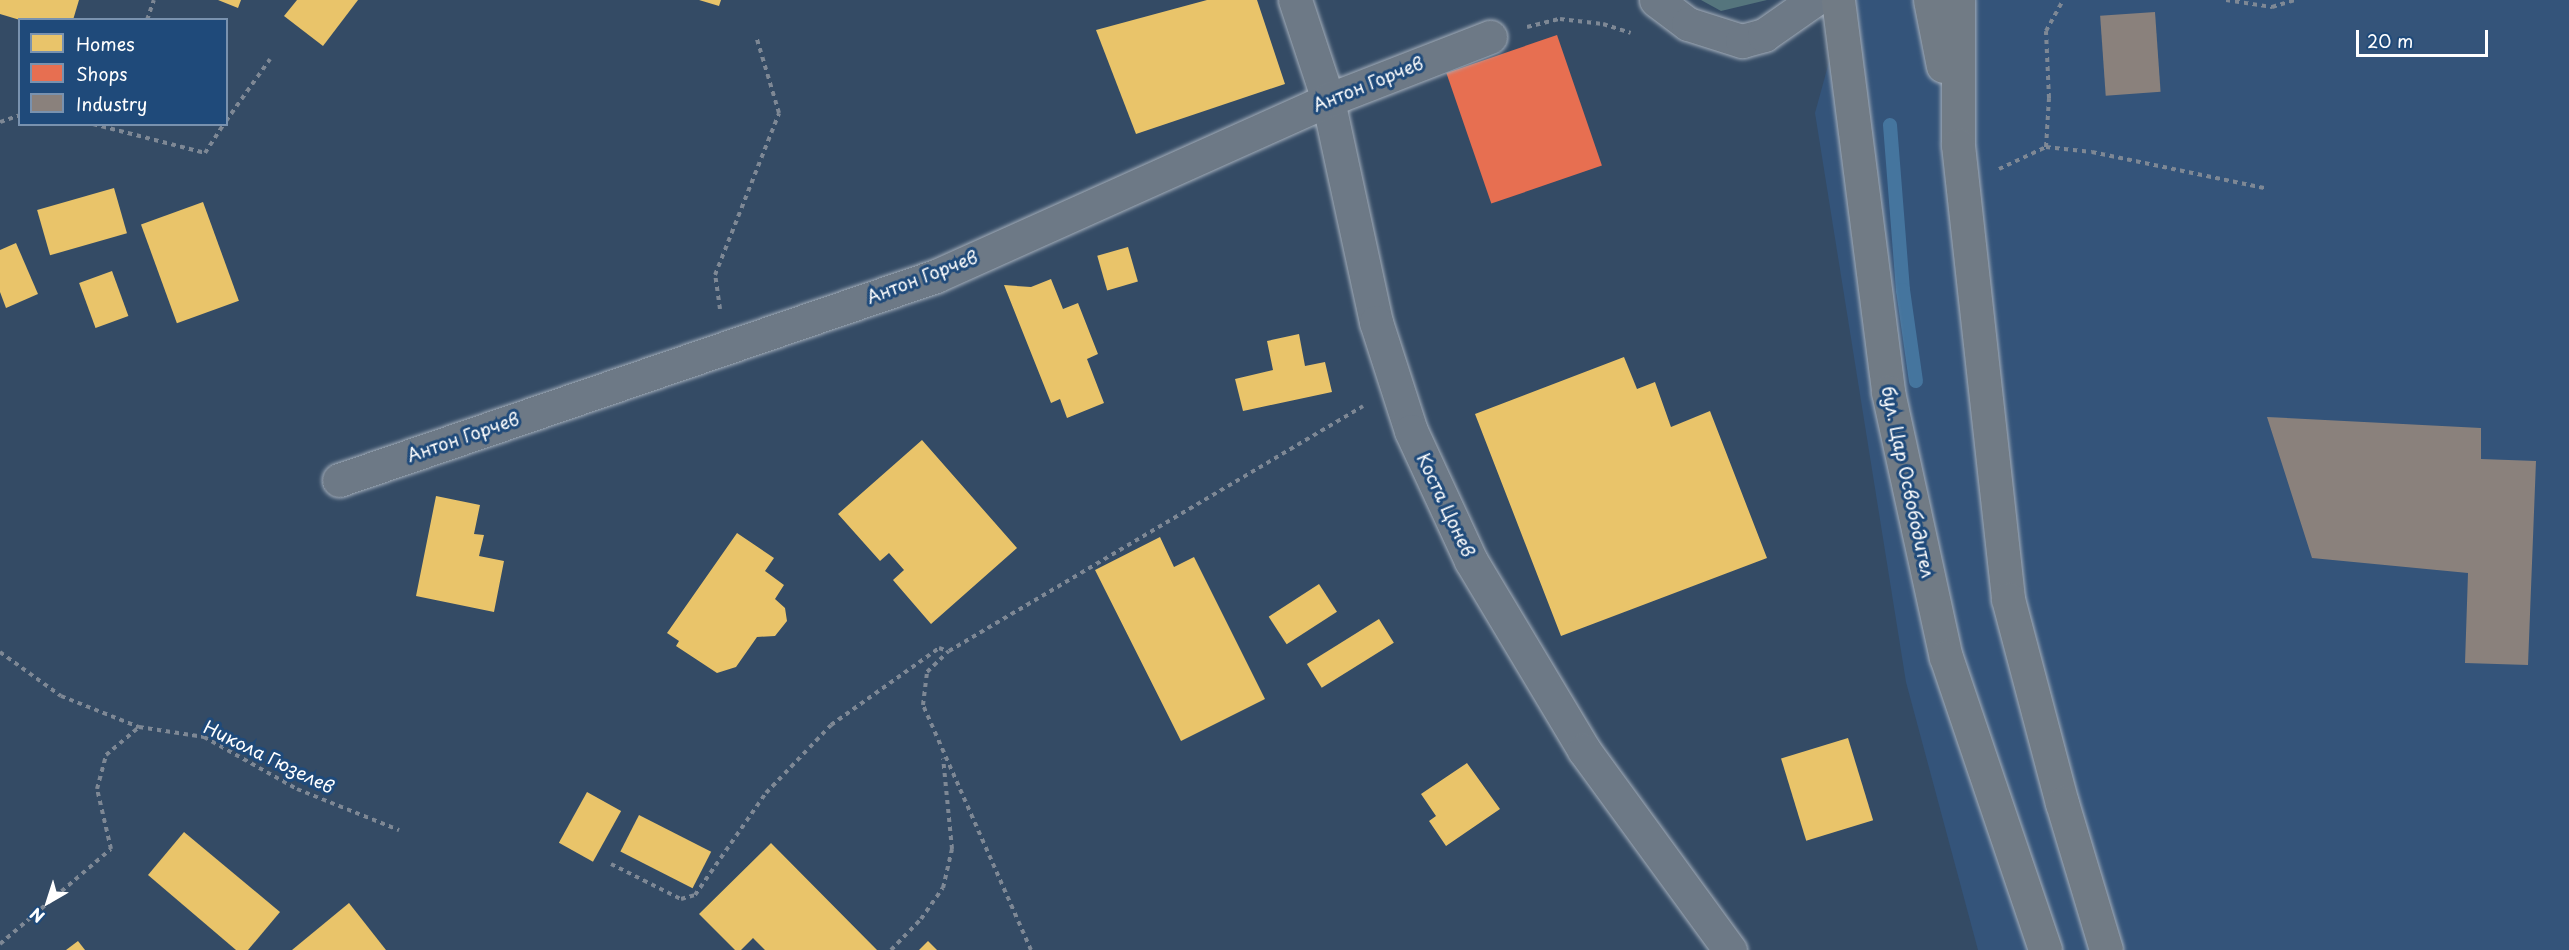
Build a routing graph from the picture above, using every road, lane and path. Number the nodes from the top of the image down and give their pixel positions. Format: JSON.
{"nodes":[{"id":1,"x":154,"y":0,"type":"edge"},
{"id":2,"x":1296,"y":0,"type":"edge"},
{"id":3,"x":1656,"y":0,"type":"edge"},
{"id":4,"x":1814,"y":0,"type":"edge"},
{"id":5,"x":1838,"y":0,"type":"edge"},
{"id":6,"x":1930,"y":0,"type":"edge"},
{"id":7,"x":2063,"y":0,"type":"edge"},
{"id":8,"x":2226,"y":0,"type":"edge"},
{"id":9,"x":2295,"y":0,"type":"edge"},
{"id":10,"x":1961,"y":9,"type":"edge"},
{"id":11,"x":148,"y":18,"type":"edge"},
{"id":12,"x":756,"y":36,"type":"dead end"},
{"id":13,"x":1490,"y":37,"type":"joint"},
{"id":14,"x":1642,"y":37,"type":"dead end"},
{"id":15,"x":270,"y":59,"type":"dead end"},
{"id":16,"x":1328,"y":100,"type":"junction"},
{"id":17,"x":18,"y":116,"type":"edge"},
{"id":18,"x":228,"y":119,"type":"edge"},
{"id":19,"x":0,"y":122,"type":"edge"},
{"id":20,"x":107,"y":126,"type":"edge"},
{"id":21,"x":223,"y":126,"type":"edge"},
{"id":22,"x":1958,"y":145,"type":"junction"},
{"id":23,"x":2046,"y":147,"type":"junction"},
{"id":24,"x":2265,"y":188,"type":"dead end"},
{"id":25,"x":1963,"y":190,"type":"junction"},
{"id":26,"x":726,"y":345,"type":"junction"},
{"id":27,"x":1397,"y":386,"type":"junction"},
{"id":28,"x":339,"y":480,"type":"dead end"},
{"id":29,"x":949,"y":651,"type":"junction"},
{"id":30,"x":0,"y":652,"type":"edge"},
{"id":31,"x":139,"y":727,"type":"junction"},
{"id":32,"x":943,"y":754,"type":"junction"},
{"id":33,"x":399,"y":830,"type":"dead end"},
{"id":34,"x":611,"y":864,"type":"dead end"},
{"id":35,"x":0,"y":944,"type":"edge"},
{"id":36,"x":891,"y":950,"type":"edge"},
{"id":37,"x":1031,"y":950,"type":"edge"},
{"id":38,"x":1730,"y":950,"type":"edge"},
{"id":39,"x":2045,"y":950,"type":"edge"},
{"id":40,"x":2106,"y":950,"type":"edge"}],
"edges":[{"from":1,"to":11,"type":"path"},
{"from":2,"to":16,"type":"street","name":"Коста Цонев"},
{"from":3,"to":4,"type":"street"},
{"from":5,"to":39,"type":"main road","name":"бул. Цар Освободител"},
{"from":6,"to":22,"type":"main road"},
{"from":7,"to":23,"type":"path"},
{"from":8,"to":9,"type":"path"},
{"from":10,"to":22,"type":"main road"},
{"from":12,"to":26,"type":"path"},
{"from":13,"to":14,"type":"path"},
{"from":13,"to":16,"type":"street","name":"Антон Горчев"},
{"from":15,"to":18,"type":"path"},
{"from":16,"to":26,"type":"street","name":"Антон Горчев"},
{"from":16,"to":27,"type":"street","name":"Коста Цонев"},
{"from":17,"to":19,"type":"path"},
{"from":20,"to":21,"type":"path"},
{"from":22,"to":25,"type":"main road"},
{"from":23,"to":24,"type":"path"},
{"from":23,"to":25,"type":"path"},
{"from":25,"to":40,"type":"main road"},
{"from":26,"to":28,"type":"street","name":"Антон Горчев"},
{"from":27,"to":29,"type":"path"},
{"from":27,"to":38,"type":"street","name":"Коста Цонев"},
{"from":29,"to":32,"type":"path"},
{"from":29,"to":34,"type":"path"},
{"from":30,"to":31,"type":"path","name":"Никола Гюзелев"},
{"from":31,"to":33,"type":"path","name":"Никола Гюзелев"},
{"from":31,"to":35,"type":"path"},
{"from":32,"to":36,"type":"path"},
{"from":32,"to":37,"type":"path"}]}
